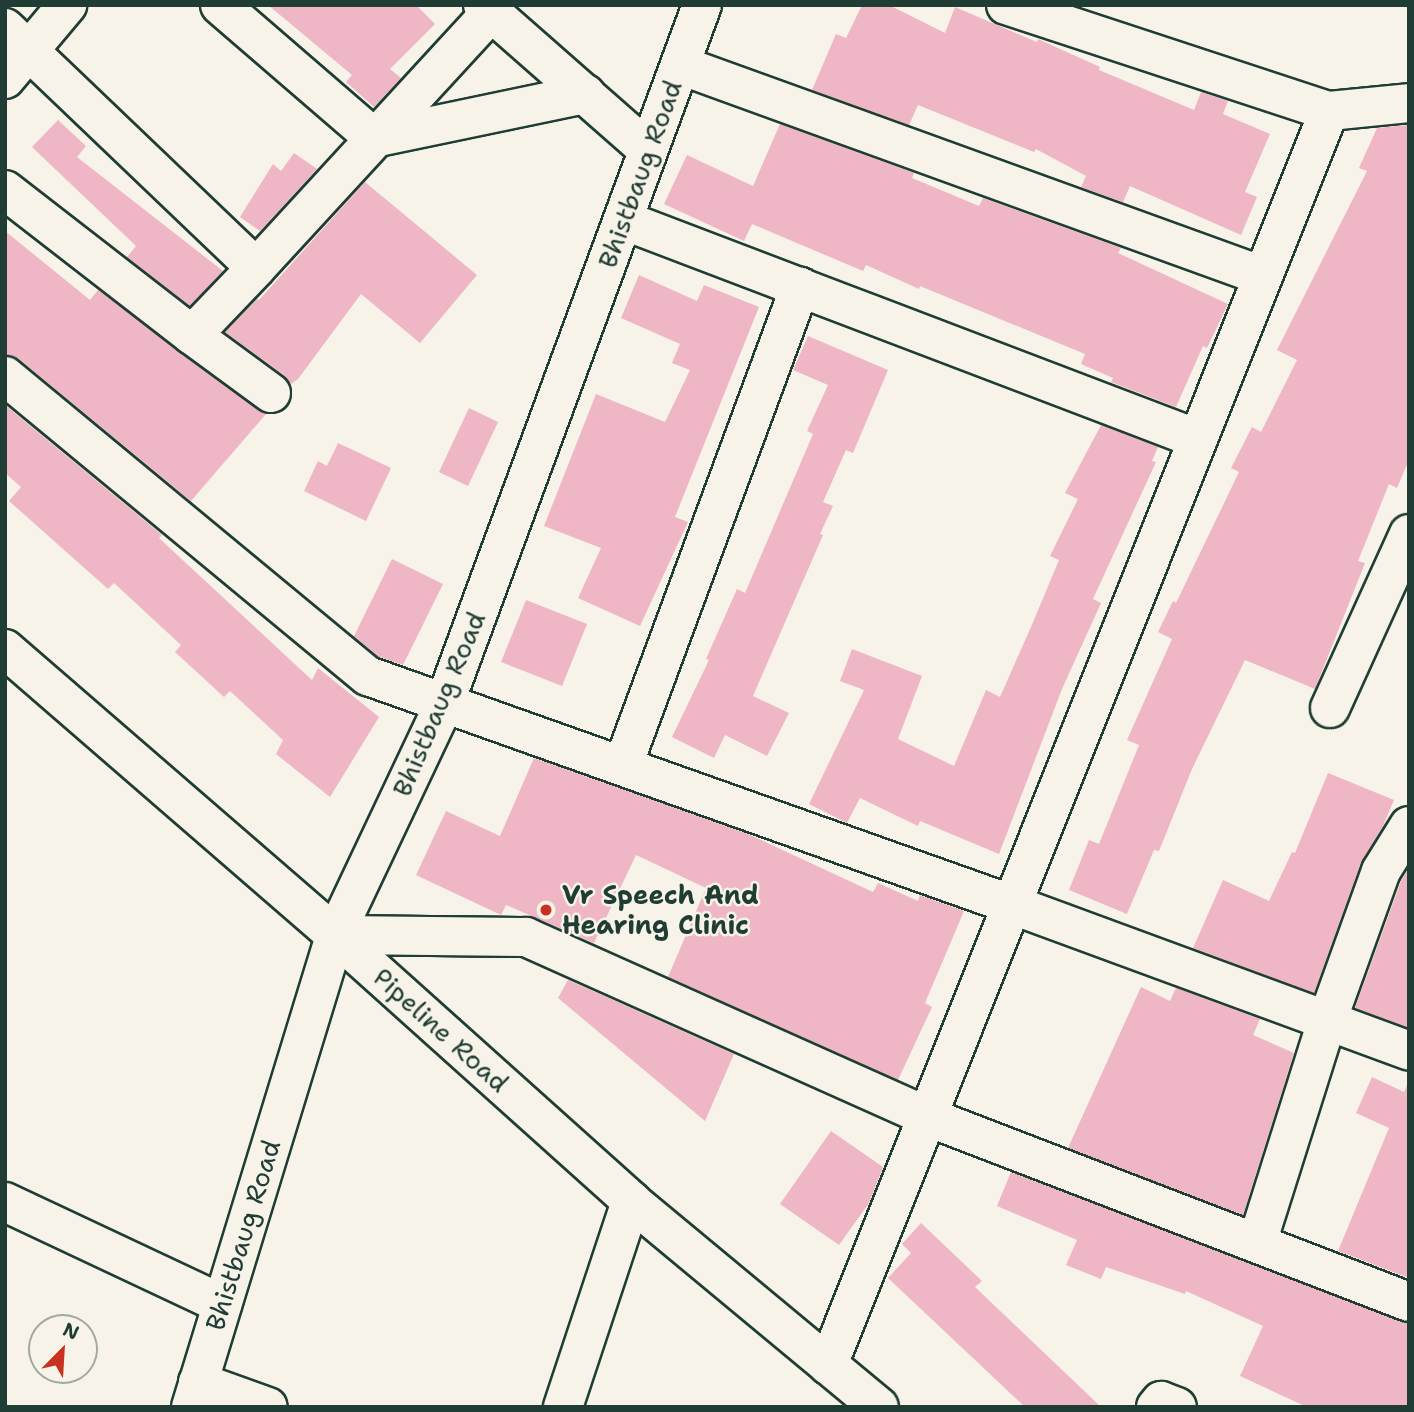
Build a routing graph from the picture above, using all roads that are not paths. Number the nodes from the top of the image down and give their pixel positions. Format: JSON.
{"nodes":[{"id":1,"x":67,"y":5,"type":"edge"},
{"id":2,"x":220,"y":5,"type":"edge"},
{"id":3,"x":702,"y":5,"type":"edge"},
{"id":4,"x":1006,"y":5,"type":"edge"},
{"id":5,"x":487,"y":8,"type":"edge"},
{"id":6,"x":13,"y":53,"type":"edge"},
{"id":7,"x":680,"y":65,"type":"junction"},
{"id":8,"x":585,"y":94,"type":"junction"},
{"id":9,"x":1409,"y":103,"type":"edge"},
{"id":10,"x":1329,"y":111,"type":"junction"},
{"id":11,"x":374,"y":138,"type":"junction"},
{"id":12,"x":648,"y":150,"type":"junction"},
{"id":13,"x":5,"y":190,"type":"edge"},
{"id":14,"x":623,"y":220,"type":"junction"},
{"id":15,"x":256,"y":268,"type":"junction"},
{"id":16,"x":1263,"y":276,"type":"junction"},
{"id":17,"x":800,"y":287,"type":"junction"},
{"id":18,"x":192,"y":335,"type":"junction"},
{"id":19,"x":5,"y":376,"type":"edge"},
{"id":20,"x":271,"y":393,"type":"dead end"},
{"id":21,"x":1198,"y":439,"type":"junction"},
{"id":22,"x":1409,"y":534,"type":"edge"},
{"id":23,"x":1397,"y":591,"type":"edge"},
{"id":24,"x":5,"y":649,"type":"edge"},
{"id":25,"x":445,"y":702,"type":"junction"},
{"id":26,"x":1330,"y":708,"type":"dead end"},
{"id":27,"x":623,"y":765,"type":"junction"},
{"id":28,"x":1409,"y":826,"type":"edge"},
{"id":29,"x":1013,"y":905,"type":"junction"},
{"id":30,"x":335,"y":936,"type":"junction"},
{"id":31,"x":1327,"y":1021,"type":"junction"},
{"id":32,"x":1409,"y":1051,"type":"edge"},
{"id":33,"x":928,"y":1116,"type":"junction"},
{"id":34,"x":631,"y":1200,"type":"junction"},
{"id":35,"x":5,"y":1202,"type":"edge"},
{"id":36,"x":1257,"y":1244,"type":"junction"},
{"id":37,"x":1409,"y":1302,"type":"edge"},
{"id":38,"x":222,"y":1304,"type":"junction"},
{"id":39,"x":828,"y":1364,"type":"junction"},
{"id":40,"x":195,"y":1394,"type":"edge"},
{"id":41,"x":268,"y":1407,"type":"edge"},
{"id":42,"x":563,"y":1407,"type":"edge"},
{"id":43,"x":879,"y":1407,"type":"edge"},
{"id":44,"x":1156,"y":1407,"type":"edge"},
{"id":45,"x":1177,"y":1407,"type":"edge"}],
"edges":[{"from":1,"to":6,"type":"street"},
{"from":2,"to":11,"type":"street"},
{"from":3,"to":7,"type":"street","name":"Bhistbaug Road"},
{"from":4,"to":10,"type":"street"},
{"from":5,"to":8,"type":"street"},
{"from":5,"to":11,"type":"street"},
{"from":6,"to":15,"type":"street"},
{"from":7,"to":12,"type":"street","name":"Bhistbaug Road"},
{"from":7,"to":16,"type":"street"},
{"from":8,"to":11,"type":"street"},
{"from":8,"to":12,"type":"street"},
{"from":9,"to":10,"type":"street"},
{"from":10,"to":16,"type":"street"},
{"from":11,"to":15,"type":"street"},
{"from":12,"to":14,"type":"street","name":"Bhistbaug Road"},
{"from":13,"to":18,"type":"street"},
{"from":14,"to":17,"type":"street"},
{"from":14,"to":25,"type":"street","name":"Bhistbaug Road"},
{"from":15,"to":18,"type":"street"},
{"from":16,"to":21,"type":"street"},
{"from":17,"to":21,"type":"street"},
{"from":17,"to":27,"type":"street"},
{"from":18,"to":20,"type":"street"},
{"from":19,"to":25,"type":"street"},
{"from":21,"to":29,"type":"street"},
{"from":22,"to":23,"type":"street"},
{"from":23,"to":26,"type":"street"},
{"from":24,"to":30,"type":"street","name":"Pipeline Road"},
{"from":25,"to":27,"type":"street"},
{"from":25,"to":30,"type":"street","name":"Bhistbaug Road"},
{"from":27,"to":29,"type":"street"},
{"from":28,"to":31,"type":"street"},
{"from":29,"to":31,"type":"street"},
{"from":29,"to":33,"type":"street"},
{"from":30,"to":33,"type":"street"},
{"from":30,"to":34,"type":"street","name":"Pipeline Road"},
{"from":30,"to":38,"type":"street","name":"Bhistbaug Road"},
{"from":31,"to":32,"type":"street"},
{"from":31,"to":36,"type":"street"},
{"from":33,"to":36,"type":"street"},
{"from":33,"to":39,"type":"street"},
{"from":34,"to":39,"type":"street","name":"Pipeline Road"},
{"from":34,"to":42,"type":"street"},
{"from":35,"to":38,"type":"street"},
{"from":36,"to":37,"type":"street"},
{"from":38,"to":40,"type":"street","name":"Bhistbaug Road"},
{"from":39,"to":43,"type":"street","name":"Pipeline Road"},
{"from":40,"to":41,"type":"street"},
{"from":44,"to":45,"type":"street"}]}
